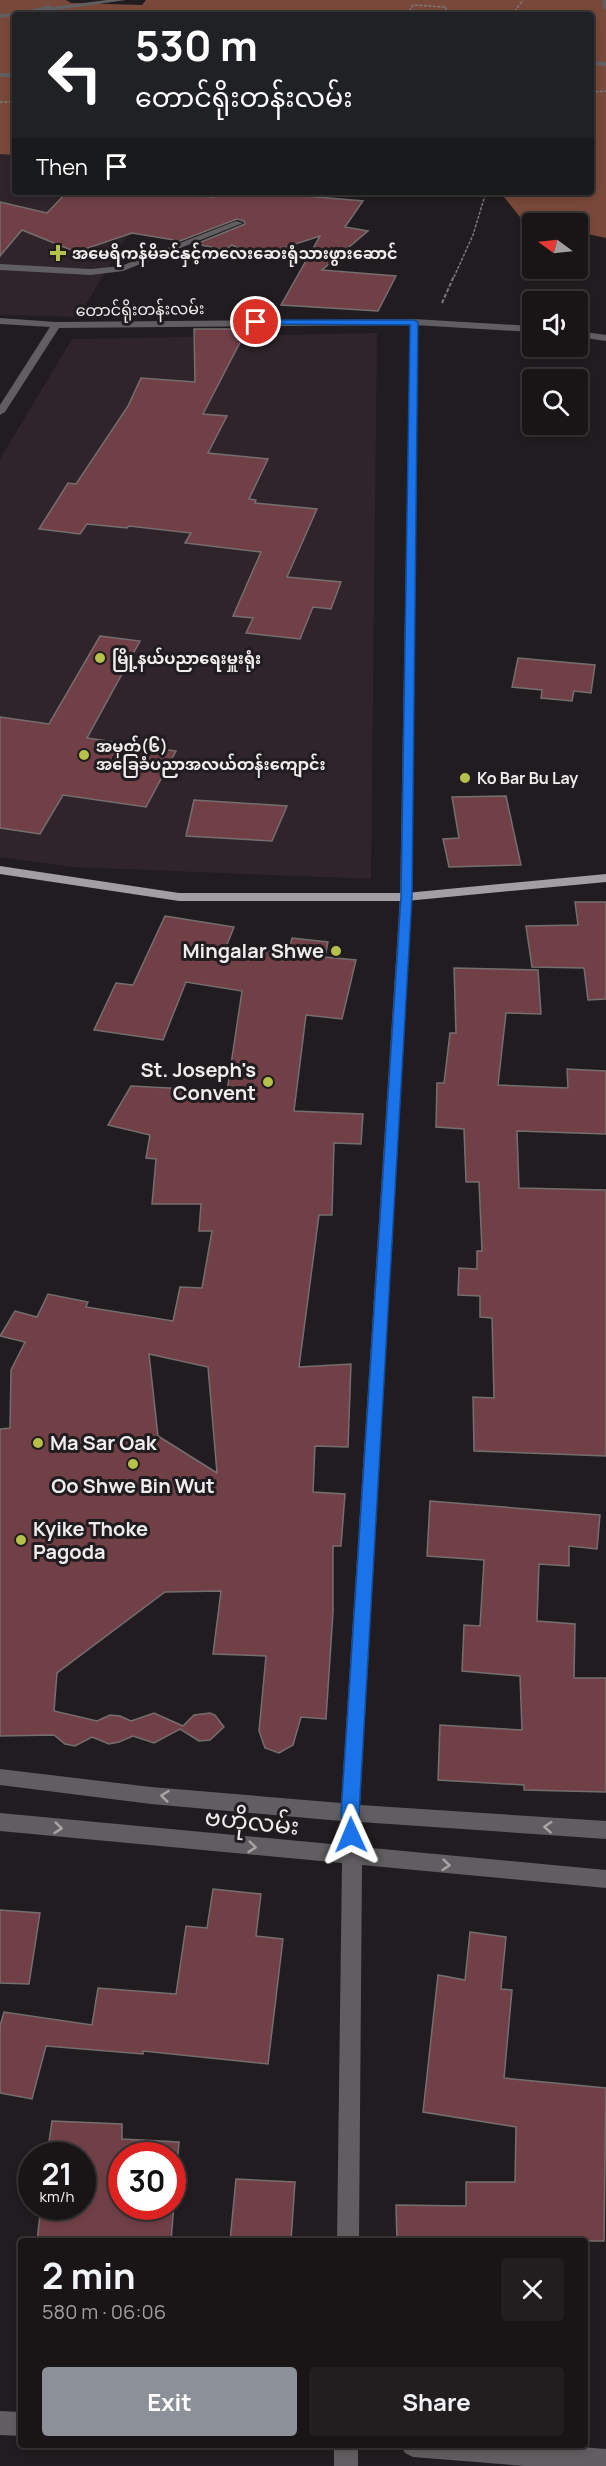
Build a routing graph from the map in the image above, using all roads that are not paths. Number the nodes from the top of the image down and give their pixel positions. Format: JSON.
{"nodes":[{"id":1,"x":64,"y":0,"type":"edge"},
{"id":2,"x":123,"y":0,"type":"edge"},
{"id":3,"x":605,"y":0,"type":"edge"},
{"id":4,"x":606,"y":8,"type":"edge"},
{"id":5,"x":40,"y":10,"type":"junction"},
{"id":6,"x":30,"y":12,"type":"edge"},
{"id":7,"x":239,"y":224,"type":"dead end"},
{"id":8,"x":0,"y":267,"type":"edge"},
{"id":9,"x":0,"y":321,"type":"edge"},
{"id":10,"x":414,"y":322,"type":"junction"},
{"id":11,"x":56,"y":325,"type":"junction"},
{"id":12,"x":522,"y":328,"type":"edge"},
{"id":13,"x":588,"y":335,"type":"edge"},
{"id":14,"x":606,"y":338,"type":"edge"},
{"id":15,"x":0,"y":412,"type":"edge"},
{"id":16,"x":0,"y":870,"type":"edge"},
{"id":17,"x":606,"y":878,"type":"edge"},
{"id":18,"x":406,"y":897,"type":"junction"},
{"id":19,"x":0,"y":1777,"type":"edge"},
{"id":20,"x":350,"y":1814,"type":"junction"},
{"id":21,"x":0,"y":1822,"type":"edge"},
{"id":22,"x":606,"y":1830,"type":"edge"},
{"id":23,"x":352,"y":1857,"type":"junction"},
{"id":24,"x":606,"y":1879,"type":"edge"},
{"id":25,"x":348,"y":2238,"type":"edge"},
{"id":26,"x":0,"y":2423,"type":"edge"},
{"id":27,"x":18,"y":2424,"type":"edge"},
{"id":28,"x":346,"y":2448,"type":"edge"},
{"id":29,"x":452,"y":2448,"type":"edge"},
{"id":30,"x":606,"y":2460,"type":"edge"},
{"id":31,"x":346,"y":2466,"type":"edge"}],
"edges":[{"from":1,"to":5,"type":"street"},
{"from":2,"to":5,"type":"street"},
{"from":3,"to":4,"type":"street"},
{"from":5,"to":6,"type":"street"},
{"from":7,"to":8,"type":"street"},
{"from":9,"to":11,"type":"street","name":"တောင်ရိုးတန်းလမ်း"},
{"from":10,"to":11,"type":"street","name":"တောင်ရိုးတန်းလမ်း"},
{"from":10,"to":12,"type":"street","name":"တောင်ရိုးတန်းလမ်း"},
{"from":10,"to":18,"type":"street"},
{"from":11,"to":15,"type":"street"},
{"from":13,"to":14,"type":"street"},
{"from":16,"to":18,"type":"main road"},
{"from":17,"to":18,"type":"main road"},
{"from":18,"to":20,"type":"street"},
{"from":20,"to":19,"type":"street","name":"ဗဟိုလမ်း","one_way":true},
{"from":22,"to":20,"type":"street","name":"ဗဟိုလမ်း","one_way":true},
{"from":20,"to":23,"type":"street"},
{"from":21,"to":23,"type":"street","name":"ဗဟိုလမ်း","one_way":true},
{"from":23,"to":24,"type":"street","name":"ဗဟိုလမ်း","one_way":true},
{"from":23,"to":25,"type":"street"},
{"from":26,"to":27,"type":"street"},
{"from":28,"to":31,"type":"street"},
{"from":29,"to":30,"type":"street"}]}
